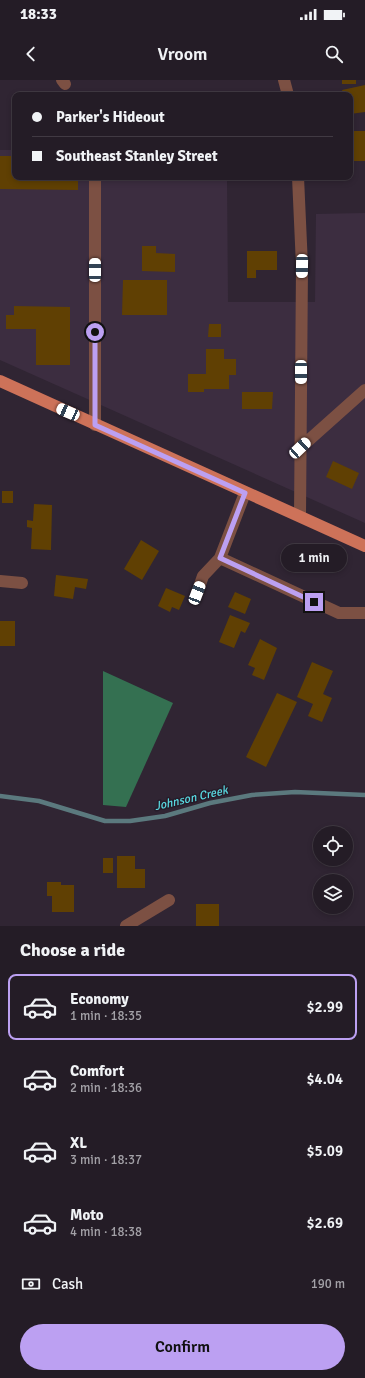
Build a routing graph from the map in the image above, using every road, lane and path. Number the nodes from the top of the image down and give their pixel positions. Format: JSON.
{"nodes":[{"id":1,"x":284,"y":80,"type":"edge"},
{"id":2,"x":287,"y":92,"type":"edge"},
{"id":3,"x":95,"y":180,"type":"edge"},
{"id":4,"x":298,"y":180,"type":"edge"},
{"id":5,"x":0,"y":382,"type":"edge"},
{"id":6,"x":365,"y":390,"type":"edge"},
{"id":7,"x":95,"y":425,"type":"junction"},
{"id":8,"x":300,"y":448,"type":"junction"},
{"id":9,"x":245,"y":493,"type":"junction"},
{"id":10,"x":300,"y":516,"type":"junction"},
{"id":11,"x":365,"y":546,"type":"edge"},
{"id":12,"x":220,"y":558,"type":"junction"},
{"id":13,"x":0,"y":581,"type":"edge"},
{"id":14,"x":22,"y":583,"type":"dead end"},
{"id":15,"x":197,"y":593,"type":"dead end"},
{"id":16,"x":365,"y":614,"type":"edge"},
{"id":17,"x":169,"y":900,"type":"dead end"},
{"id":18,"x":126,"y":926,"type":"edge"}],
"edges":[{"from":1,"to":2,"type":"street"},
{"from":3,"to":7,"type":"street"},
{"from":4,"to":8,"type":"street"},
{"from":5,"to":7,"type":"main road"},
{"from":6,"to":8,"type":"street"},
{"from":7,"to":9,"type":"main road"},
{"from":8,"to":10,"type":"street"},
{"from":9,"to":10,"type":"main road"},
{"from":9,"to":12,"type":"street"},
{"from":10,"to":11,"type":"main road"},
{"from":12,"to":15,"type":"street"},
{"from":12,"to":16,"type":"street"},
{"from":13,"to":14,"type":"street"},
{"from":17,"to":18,"type":"street"}]}
